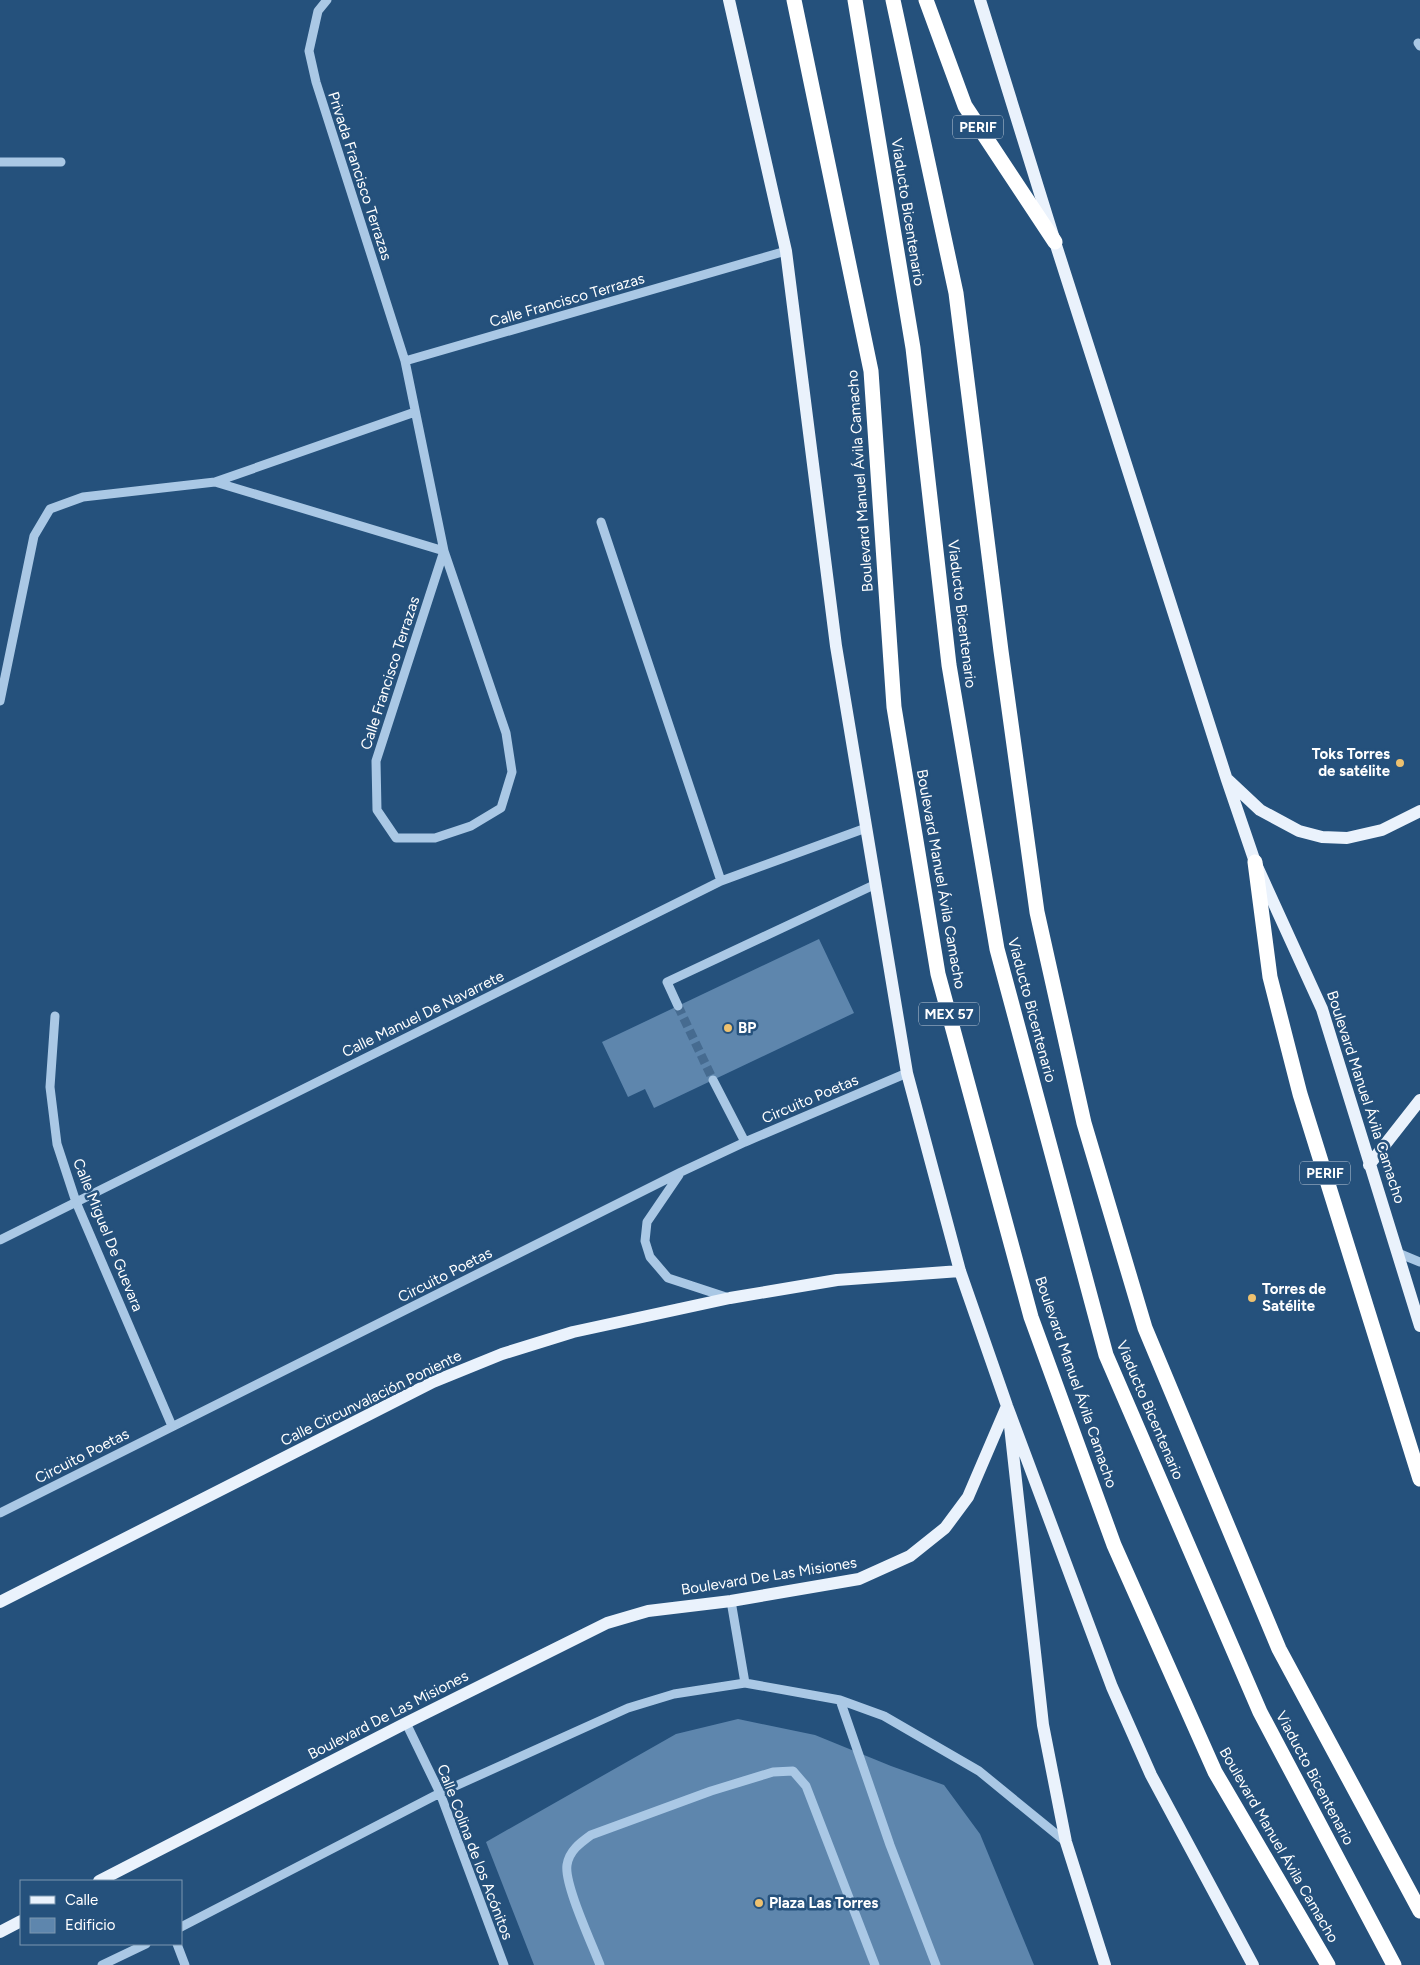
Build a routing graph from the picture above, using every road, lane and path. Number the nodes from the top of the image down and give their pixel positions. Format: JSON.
{"nodes":[{"id":1,"x":327,"y":0,"type":"edge"},
{"id":2,"x":729,"y":0,"type":"edge"},
{"id":3,"x":794,"y":0,"type":"edge"},
{"id":4,"x":855,"y":0,"type":"edge"},
{"id":5,"x":893,"y":0,"type":"edge"},
{"id":6,"x":926,"y":0,"type":"edge"},
{"id":7,"x":980,"y":0,"type":"edge"},
{"id":8,"x":0,"y":162,"type":"edge"},
{"id":9,"x":61,"y":162,"type":"dead end"},
{"id":10,"x":1055,"y":242,"type":"junction"},
{"id":11,"x":786,"y":251,"type":"junction"},
{"id":12,"x":405,"y":361,"type":"junction"},
{"id":13,"x":415,"y":412,"type":"junction"},
{"id":14,"x":215,"y":482,"type":"junction"},
{"id":15,"x":601,"y":522,"type":"dead end"},
{"id":16,"x":444,"y":551,"type":"junction"},
{"id":17,"x":0,"y":701,"type":"edge"},
{"id":18,"x":1227,"y":780,"type":"junction"},
{"id":19,"x":1420,"y":811,"type":"edge"},
{"id":20,"x":866,"y":828,"type":"junction"},
{"id":21,"x":1255,"y":862,"type":"junction"},
{"id":22,"x":721,"y":881,"type":"junction"},
{"id":23,"x":876,"y":884,"type":"junction"},
{"id":24,"x":678,"y":1006,"type":"tunnel mouth"},
{"id":25,"x":55,"y":1016,"type":"dead end"},
{"id":26,"x":907,"y":1073,"type":"junction"},
{"id":27,"x":713,"y":1080,"type":"tunnel mouth"},
{"id":28,"x":1420,"y":1100,"type":"edge"},
{"id":29,"x":745,"y":1142,"type":"junction"},
{"id":30,"x":1369,"y":1165,"type":"junction"},
{"id":31,"x":681,"y":1172,"type":"junction"},
{"id":32,"x":76,"y":1202,"type":"junction"},
{"id":33,"x":0,"y":1240,"type":"edge"},
{"id":34,"x":1398,"y":1253,"type":"junction"},
{"id":35,"x":1420,"y":1262,"type":"edge"},
{"id":36,"x":960,"y":1271,"type":"junction"},
{"id":37,"x":730,"y":1298,"type":"junction"},
{"id":38,"x":1420,"y":1326,"type":"edge"},
{"id":39,"x":1008,"y":1406,"type":"junction"},
{"id":40,"x":172,"y":1426,"type":"junction"},
{"id":41,"x":1420,"y":1479,"type":"edge"},
{"id":42,"x":0,"y":1513,"type":"edge"},
{"id":43,"x":732,"y":1601,"type":"junction"},
{"id":44,"x":0,"y":1602,"type":"edge"},
{"id":45,"x":745,"y":1683,"type":"junction"},
{"id":46,"x":840,"y":1700,"type":"junction"},
{"id":47,"x":406,"y":1724,"type":"junction"},
{"id":48,"x":440,"y":1793,"type":"junction"},
{"id":49,"x":1066,"y":1842,"type":"junction"},
{"id":50,"x":101,"y":1880,"type":"edge"},
{"id":51,"x":1420,"y":1910,"type":"edge"},
{"id":52,"x":20,"y":1922,"type":"edge"},
{"id":53,"x":182,"y":1925,"type":"edge"},
{"id":54,"x":0,"y":1932,"type":"edge"},
{"id":55,"x":144,"y":1945,"type":"edge"},
{"id":56,"x":177,"y":1945,"type":"edge"},
{"id":57,"x":102,"y":1965,"type":"edge"},
{"id":58,"x":185,"y":1965,"type":"edge"},
{"id":59,"x":504,"y":1965,"type":"edge"},
{"id":60,"x":600,"y":1965,"type":"edge"},
{"id":61,"x":875,"y":1965,"type":"edge"},
{"id":62,"x":936,"y":1965,"type":"edge"},
{"id":63,"x":1105,"y":1965,"type":"edge"},
{"id":64,"x":1253,"y":1965,"type":"edge"},
{"id":65,"x":1328,"y":1965,"type":"edge"},
{"id":66,"x":1394,"y":1965,"type":"edge"}],
"edges":[{"from":1,"to":12,"type":"street","name":"Privada Francisco Terrazas"},
{"from":2,"to":11,"type":"main road"},
{"from":3,"to":65,"type":"highway","name":"Boulevard Manuel Ávila Camacho","number":"MEX 57"},
{"from":4,"to":66,"type":"highway","name":"Viaducto Bicentenario"},
{"from":5,"to":51,"type":"highway"},
{"from":6,"to":10,"type":"highway","number":"PERIF"},
{"from":7,"to":10,"type":"main road","name":"Boulevard Manuel Ávila Camacho"},
{"from":8,"to":9,"type":"street"},
{"from":10,"to":18,"type":"main road","name":"Boulevard Manuel Ávila Camacho"},
{"from":11,"to":12,"type":"street","name":"Calle Francisco Terrazas"},
{"from":11,"to":20,"type":"main road"},
{"from":12,"to":13,"type":"street","name":"Calle Francisco Terrazas"},
{"from":13,"to":14,"type":"street"},
{"from":13,"to":16,"type":"street","name":"Calle Francisco Terrazas"},
{"from":14,"to":16,"type":"street"},
{"from":14,"to":17,"type":"street"},
{"from":15,"to":22,"type":"street"},
{"from":16,"to":16,"type":"street","name":"Calle Francisco Terrazas"},
{"from":18,"to":19,"type":"main road"},
{"from":18,"to":21,"type":"main road","name":"Boulevard Manuel Ávila Camacho"},
{"from":20,"to":22,"type":"street","name":"Calle Manuel De Navarrete"},
{"from":20,"to":23,"type":"main road"},
{"from":21,"to":30,"type":"main road","name":"Boulevard Manuel Ávila Camacho"},
{"from":21,"to":41,"type":"highway","number":"PERIF"},
{"from":22,"to":32,"type":"street","name":"Calle Manuel De Navarrete"},
{"from":23,"to":24,"type":"street"},
{"from":23,"to":26,"type":"main road"},
{"from":25,"to":32,"type":"street","name":"Calle Miguel De Guevara"},
{"from":26,"to":29,"type":"street","name":"Circuito Poetas"},
{"from":26,"to":36,"type":"main road"},
{"from":27,"to":29,"type":"street"},
{"from":28,"to":30,"type":"main road"},
{"from":29,"to":31,"type":"street","name":"Circuito Poetas"},
{"from":30,"to":34,"type":"main road","name":"Boulevard Manuel Ávila Camacho"},
{"from":31,"to":37,"type":"street"},
{"from":31,"to":40,"type":"street","name":"Circuito Poetas"},
{"from":32,"to":33,"type":"street","name":"Calle Manuel De Navarrete"},
{"from":32,"to":40,"type":"street","name":"Calle Miguel De Guevara"},
{"from":34,"to":35,"type":"street"},
{"from":34,"to":38,"type":"main road","name":"Boulevard Manuel Ávila Camacho"},
{"from":36,"to":37,"type":"main road","name":"Calle Circunvalación Poniente"},
{"from":36,"to":39,"type":"main road"},
{"from":37,"to":44,"type":"main road","name":"Calle Circunvalación Poniente"},
{"from":39,"to":43,"type":"main road","name":"Boulevard De Las Misiones"},
{"from":39,"to":49,"type":"main road"},
{"from":39,"to":64,"type":"main road"},
{"from":40,"to":42,"type":"street","name":"Circuito Poetas"},
{"from":43,"to":45,"type":"street"},
{"from":43,"to":47,"type":"main road","name":"Boulevard De Las Misiones"},
{"from":45,"to":46,"type":"street"},
{"from":45,"to":48,"type":"street"},
{"from":46,"to":49,"type":"street"},
{"from":46,"to":62,"type":"street"},
{"from":47,"to":48,"type":"street","name":"Calle Colina de los Acónitos"},
{"from":47,"to":50,"type":"main road","name":"Boulevard De Las Misiones"},
{"from":48,"to":53,"type":"street"},
{"from":48,"to":59,"type":"street","name":"Calle Colina de los Acónitos"},
{"from":49,"to":63,"type":"main road"},
{"from":52,"to":54,"type":"main road"},
{"from":55,"to":57,"type":"street"},
{"from":56,"to":58,"type":"street"},
{"from":60,"to":61,"type":"street"}]}
